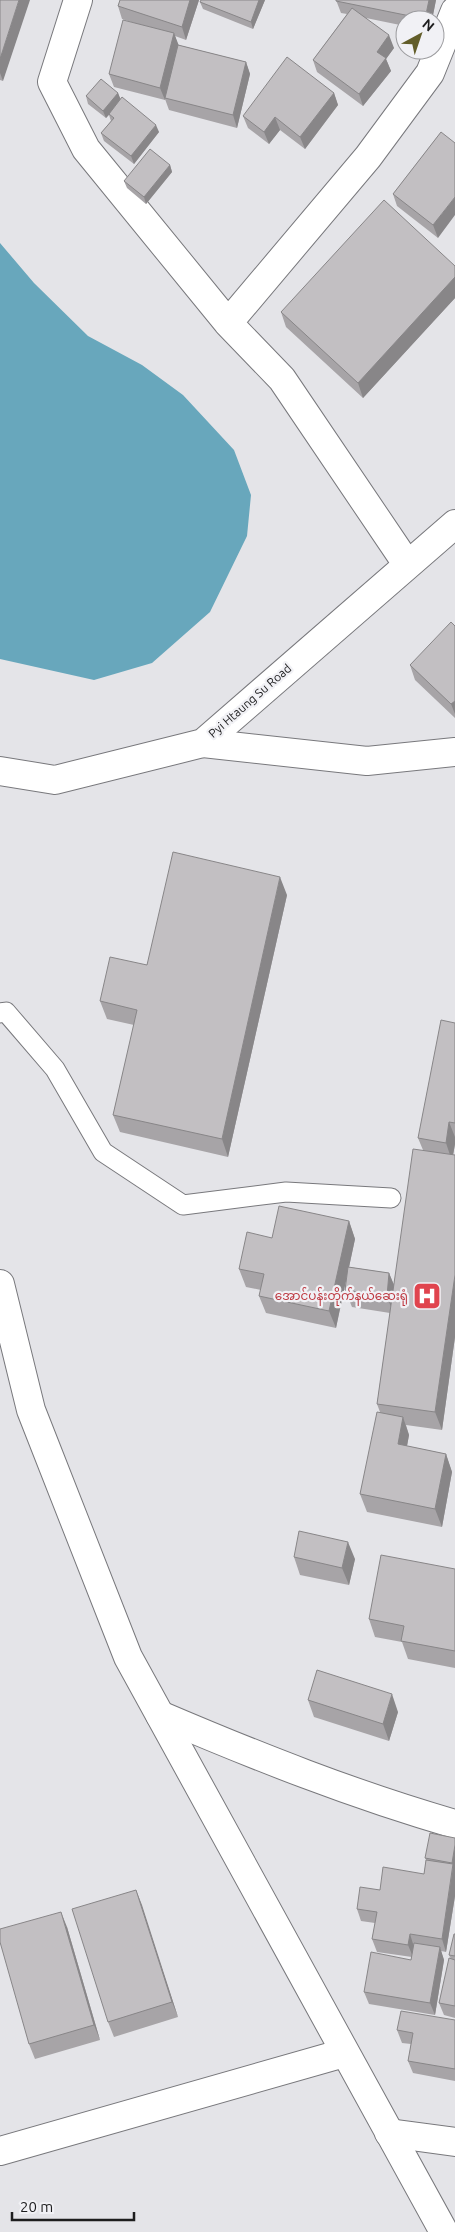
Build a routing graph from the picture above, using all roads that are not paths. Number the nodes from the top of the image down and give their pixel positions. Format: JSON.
{"nodes":[{"id":1,"x":78,"y":0,"type":"edge"},
{"id":2,"x":455,"y":11,"type":"edge"},
{"id":3,"x":228,"y":323,"type":"junction"},
{"id":4,"x":455,"y":524,"type":"edge"},
{"id":5,"x":407,"y":564,"type":"junction"},
{"id":6,"x":203,"y":742,"type":"junction"},
{"id":7,"x":455,"y":752,"type":"edge"},
{"id":8,"x":0,"y":771,"type":"edge"},
{"id":9,"x":0,"y":1013,"type":"edge"},
{"id":10,"x":391,"y":1198,"type":"dead end"},
{"id":11,"x":0,"y":1284,"type":"edge"},
{"id":12,"x":160,"y":1715,"type":"junction"},
{"id":13,"x":455,"y":1824,"type":"edge"},
{"id":14,"x":344,"y":2053,"type":"junction"},
{"id":15,"x":389,"y":2133,"type":"junction"},
{"id":16,"x":455,"y":2142,"type":"edge"},
{"id":17,"x":0,"y":2151,"type":"edge"},
{"id":18,"x":444,"y":2232,"type":"edge"}],
"edges":[{"from":1,"to":3,"type":"main road"},
{"from":2,"to":3,"type":"main road"},
{"from":3,"to":5,"type":"main road"},
{"from":4,"to":5,"type":"main road","name":"Pyi Htaung Su Road"},
{"from":5,"to":6,"type":"main road","name":"Pyi Htaung Su Road"},
{"from":6,"to":7,"type":"main road"},
{"from":6,"to":8,"type":"main road","name":"Pyi Htaung Su Road"},
{"from":9,"to":10,"type":"lane"},
{"from":11,"to":12,"type":"main road"},
{"from":12,"to":13,"type":"main road"},
{"from":12,"to":14,"type":"main road"},
{"from":14,"to":15,"type":"main road"},
{"from":14,"to":17,"type":"main road"},
{"from":15,"to":16,"type":"main road"},
{"from":15,"to":18,"type":"main road"}]}
